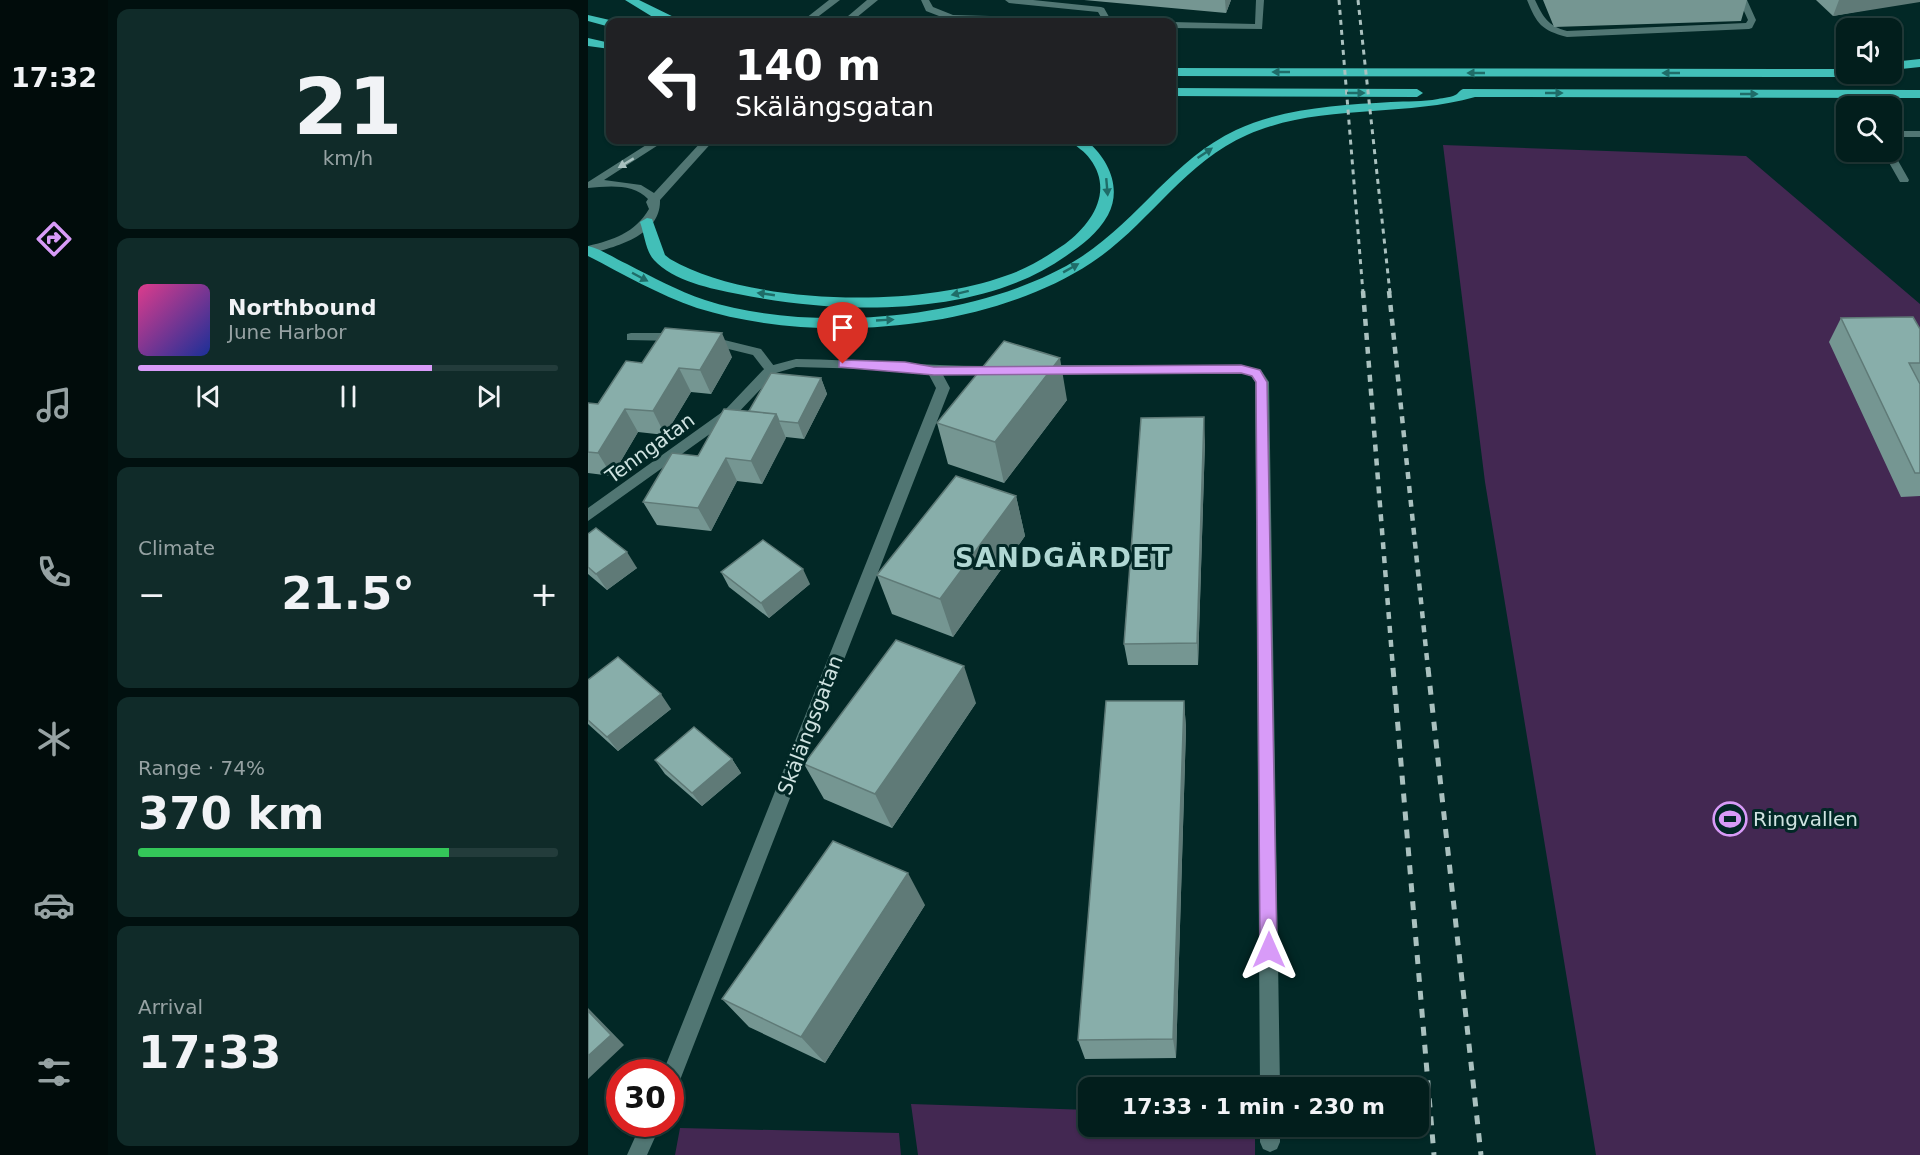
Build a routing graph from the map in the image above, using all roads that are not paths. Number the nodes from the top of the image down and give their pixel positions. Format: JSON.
{"nodes":[{"id":1,"x":631,"y":0,"type":"edge"},
{"id":2,"x":835,"y":0,"type":"edge"},
{"id":3,"x":873,"y":0,"type":"edge"},
{"id":4,"x":925,"y":0,"type":"edge"},
{"id":5,"x":1009,"y":0,"type":"edge"},
{"id":6,"x":1260,"y":0,"type":"edge"},
{"id":7,"x":1531,"y":0,"type":"edge"},
{"id":8,"x":1743,"y":0,"type":"edge"},
{"id":9,"x":588,"y":18,"type":"edge"},
{"id":10,"x":664,"y":18,"type":"edge"},
{"id":11,"x":811,"y":18,"type":"edge"},
{"id":12,"x":852,"y":18,"type":"edge"},
{"id":13,"x":952,"y":18,"type":"edge"},
{"id":14,"x":1104,"y":18,"type":"edge"},
{"id":15,"x":606,"y":22,"type":"edge"},
{"id":16,"x":1176,"y":25,"type":"edge"},
{"id":17,"x":588,"y":42,"type":"edge"},
{"id":18,"x":606,"y":45,"type":"edge"},
{"id":19,"x":1920,"y":63,"type":"edge"},
{"id":20,"x":1902,"y":65,"type":"edge"},
{"id":21,"x":1176,"y":72,"type":"edge"},
{"id":22,"x":1836,"y":72,"type":"edge"},
{"id":23,"x":1902,"y":73,"type":"edge"},
{"id":24,"x":1920,"y":73,"type":"edge"},
{"id":25,"x":1176,"y":92,"type":"edge"},
{"id":26,"x":1475,"y":93,"type":"junction"},
{"id":27,"x":1781,"y":94,"type":"junction"},
{"id":28,"x":1920,"y":94,"type":"edge"},
{"id":29,"x":1920,"y":106,"type":"edge"},
{"id":30,"x":1902,"y":134,"type":"edge"},
{"id":31,"x":1920,"y":134,"type":"edge"},
{"id":32,"x":654,"y":144,"type":"edge"},
{"id":33,"x":705,"y":144,"type":"edge"},
{"id":34,"x":1081,"y":144,"type":"edge"},
{"id":35,"x":1894,"y":162,"type":"edge"},
{"id":36,"x":1904,"y":180,"type":"dead end"},
{"id":37,"x":589,"y":184,"type":"edge"},
{"id":38,"x":652,"y":202,"type":"junction"},
{"id":39,"x":647,"y":222,"type":"junction"},
{"id":40,"x":588,"y":250,"type":"edge"},
{"id":41,"x":631,"y":337,"type":"dead end"},
{"id":42,"x":771,"y":370,"type":"junction"},
{"id":43,"x":934,"y":371,"type":"junction"},
{"id":44,"x":588,"y":516,"type":"edge"},
{"id":45,"x":678,"y":1059,"type":"edge"},
{"id":46,"x":1270,"y":1077,"type":"edge"},
{"id":47,"x":645,"y":1137,"type":"edge"},
{"id":48,"x":637,"y":1155,"type":"edge"}],
"edges":[{"from":1,"to":10,"type":"highway"},
{"from":2,"to":11,"type":"street"},
{"from":3,"to":12,"type":"street"},
{"from":4,"to":13,"type":"lane"},
{"from":5,"to":14,"type":"lane"},
{"from":6,"to":16,"type":"lane"},
{"from":7,"to":8,"type":"lane"},
{"from":9,"to":15,"type":"highway"},
{"from":17,"to":18,"type":"highway"},
{"from":19,"to":20,"type":"highway"},
{"from":22,"to":21,"type":"highway","one_way":true},
{"from":23,"to":24,"type":"highway"},
{"from":25,"to":26,"type":"highway","one_way":true},
{"from":26,"to":27,"type":"highway","one_way":true},
{"from":40,"to":26,"type":"highway","one_way":true},
{"from":27,"to":28,"type":"highway"},
{"from":27,"to":29,"type":"highway"},
{"from":30,"to":31,"type":"lane"},
{"from":32,"to":37,"type":"street","one_way":true},
{"from":33,"to":38,"type":"street"},
{"from":34,"to":39,"type":"highway","one_way":true},
{"from":35,"to":36,"type":"lane"},
{"from":37,"to":38,"type":"street"},
{"from":38,"to":39,"type":"street"},
{"from":39,"to":40,"type":"street"},
{"from":41,"to":42,"type":"lane"},
{"from":42,"to":43,"type":"street"},
{"from":42,"to":44,"type":"street","name":"Tenngatan"},
{"from":43,"to":45,"type":"street","name":"Skälängsgatan"},
{"from":43,"to":46,"type":"street"},
{"from":47,"to":48,"type":"street"}]}
